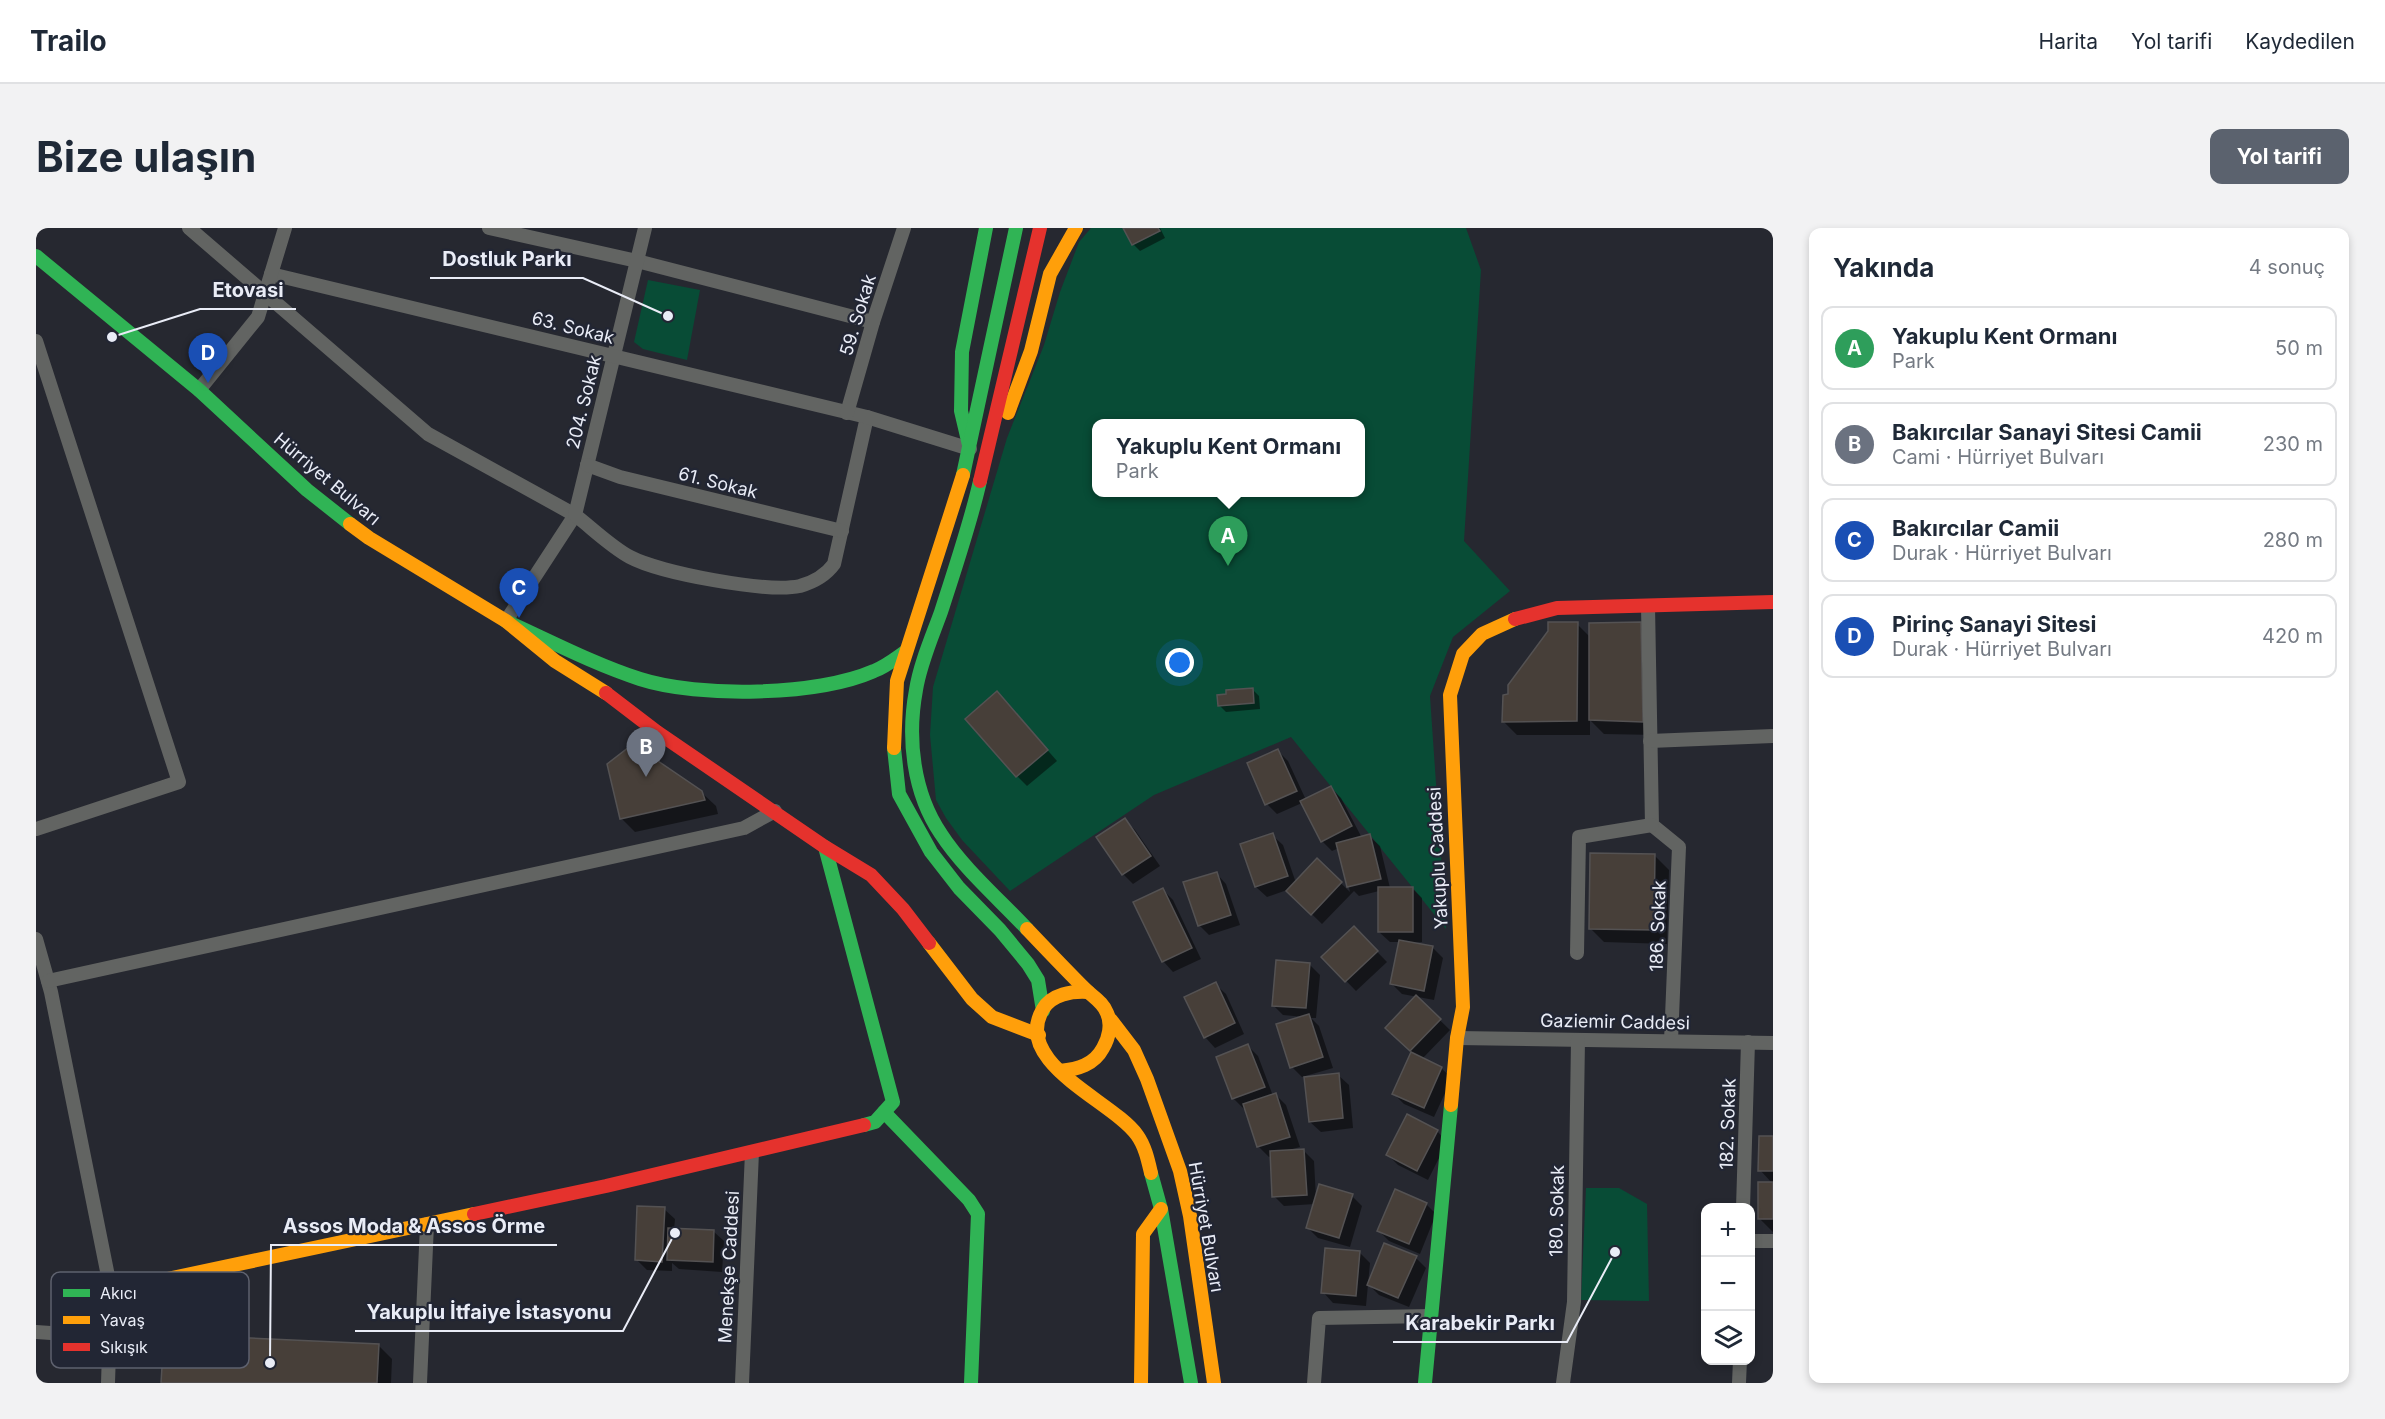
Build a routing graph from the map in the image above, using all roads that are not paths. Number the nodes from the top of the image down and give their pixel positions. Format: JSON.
{"nodes":[{"id":1,"x":189,"y":228,"type":"edge"},
{"id":2,"x":285,"y":228,"type":"edge"},
{"id":3,"x":489,"y":228,"type":"edge"},
{"id":4,"x":645,"y":228,"type":"edge"},
{"id":5,"x":904,"y":228,"type":"edge"},
{"id":6,"x":986,"y":228,"type":"edge"},
{"id":7,"x":1016,"y":228,"type":"edge"},
{"id":8,"x":1040,"y":228,"type":"edge"},
{"id":9,"x":1076,"y":228,"type":"edge"},
{"id":10,"x":36,"y":256,"type":"edge"},
{"id":11,"x":637,"y":261,"type":"junction"},
{"id":12,"x":272,"y":274,"type":"junction"},
{"id":13,"x":265,"y":295,"type":"junction"},
{"id":14,"x":873,"y":322,"type":"junction"},
{"id":15,"x":36,"y":341,"type":"edge"},
{"id":16,"x":614,"y":356,"type":"junction"},
{"id":17,"x":199,"y":390,"type":"junction"},
{"id":18,"x":847,"y":413,"type":"junction"},
{"id":19,"x":867,"y":417,"type":"junction"},
{"id":20,"x":970,"y":449,"type":"junction"},
{"id":21,"x":587,"y":465,"type":"junction"},
{"id":22,"x":984,"y":469,"type":"junction"},
{"id":23,"x":575,"y":515,"type":"junction"},
{"id":24,"x":842,"y":531,"type":"junction"},
{"id":25,"x":1773,"y":602,"type":"edge"},
{"id":26,"x":1648,"y":606,"type":"junction"},
{"id":27,"x":506,"y":621,"type":"junction"},
{"id":28,"x":905,"y":652,"type":"junction"},
{"id":29,"x":1773,"y":736,"type":"edge"},
{"id":30,"x":1650,"y":741,"type":"junction"},
{"id":31,"x":775,"y":811,"type":"junction"},
{"id":32,"x":1652,"y":825,"type":"junction"},
{"id":33,"x":36,"y":829,"type":"edge"},
{"id":34,"x":825,"y":847,"type":"junction"},
{"id":35,"x":36,"y":939,"type":"edge"},
{"id":36,"x":1577,"y":953,"type":"dead end"},
{"id":37,"x":48,"y":981,"type":"junction"},
{"id":38,"x":1088,"y":992,"type":"junction"},
{"id":39,"x":1043,"y":1011,"type":"junction"},
{"id":40,"x":1111,"y":1020,"type":"junction"},
{"id":41,"x":1039,"y":1035,"type":"junction"},
{"id":42,"x":1457,"y":1038,"type":"junction"},
{"id":43,"x":1578,"y":1040,"type":"junction"},
{"id":44,"x":1671,"y":1041,"type":"junction"},
{"id":45,"x":1749,"y":1042,"type":"junction"},
{"id":46,"x":1773,"y":1043,"type":"edge"},
{"id":47,"x":1060,"y":1071,"type":"junction"},
{"id":48,"x":884,"y":1112,"type":"junction"},
{"id":49,"x":752,"y":1152,"type":"junction"},
{"id":50,"x":1743,"y":1203,"type":"edge"},
{"id":51,"x":1161,"y":1209,"type":"junction"},
{"id":52,"x":427,"y":1224,"type":"junction"},
{"id":53,"x":1755,"y":1241,"type":"edge"},
{"id":54,"x":1773,"y":1241,"type":"edge"},
{"id":55,"x":107,"y":1272,"type":"edge"},
{"id":56,"x":197,"y":1272,"type":"edge"},
{"id":57,"x":1431,"y":1316,"type":"junction"},
{"id":58,"x":36,"y":1332,"type":"edge"},
{"id":59,"x":51,"y":1333,"type":"edge"},
{"id":60,"x":1740,"y":1365,"type":"edge"},
{"id":61,"x":108,"y":1368,"type":"edge"},
{"id":62,"x":108,"y":1383,"type":"edge"},
{"id":63,"x":420,"y":1383,"type":"edge"},
{"id":64,"x":742,"y":1383,"type":"edge"},
{"id":65,"x":971,"y":1383,"type":"edge"},
{"id":66,"x":1141,"y":1383,"type":"edge"},
{"id":67,"x":1191,"y":1383,"type":"edge"},
{"id":68,"x":1214,"y":1383,"type":"edge"},
{"id":69,"x":1314,"y":1383,"type":"edge"},
{"id":70,"x":1425,"y":1383,"type":"edge"},
{"id":71,"x":1563,"y":1383,"type":"edge"},
{"id":72,"x":1739,"y":1383,"type":"edge"}],
"edges":[{"from":1,"to":13,"type":"street"},
{"from":2,"to":12,"type":"street"},
{"from":3,"to":11,"type":"street"},
{"from":4,"to":11,"type":"street","name":"204. Sokak"},
{"from":5,"to":14,"type":"street","name":"59. Sokak"},
{"from":6,"to":20,"type":"main road"},
{"from":7,"to":20,"type":"main road"},
{"from":8,"to":22,"type":"main road"},
{"from":9,"to":22,"type":"main road"},
{"from":10,"to":17,"type":"main road","name":"Hürriyet Bulvarı"},
{"from":11,"to":14,"type":"street"},
{"from":11,"to":16,"type":"street","name":"204. Sokak"},
{"from":12,"to":13,"type":"street"},
{"from":12,"to":16,"type":"street","name":"63. Sokak"},
{"from":13,"to":17,"type":"street"},
{"from":13,"to":23,"type":"street"},
{"from":14,"to":18,"type":"street","name":"59. Sokak"},
{"from":15,"to":33,"type":"street"},
{"from":16,"to":18,"type":"street","name":"63. Sokak"},
{"from":16,"to":21,"type":"street","name":"204. Sokak"},
{"from":17,"to":27,"type":"main road","name":"Hürriyet Bulvarı"},
{"from":18,"to":19,"type":"street","name":"63. Sokak"},
{"from":19,"to":20,"type":"street","name":"63. Sokak"},
{"from":19,"to":24,"type":"street"},
{"from":20,"to":28,"type":"main road"},
{"from":21,"to":23,"type":"street","name":"204. Sokak"},
{"from":21,"to":24,"type":"street","name":"61. Sokak"},
{"from":22,"to":38,"type":"main road"},
{"from":23,"to":24,"type":"street"},
{"from":23,"to":27,"type":"street","name":"204. Sokak"},
{"from":25,"to":26,"type":"main road","name":"Yakuplu Caddesi"},
{"from":26,"to":30,"type":"street"},
{"from":26,"to":42,"type":"main road","name":"Yakuplu Caddesi"},
{"from":27,"to":28,"type":"main road"},
{"from":27,"to":31,"type":"main road","name":"Hürriyet Bulvarı"},
{"from":28,"to":39,"type":"main road"},
{"from":29,"to":30,"type":"street"},
{"from":30,"to":32,"type":"street"},
{"from":31,"to":34,"type":"main road","name":"Hürriyet Bulvarı"},
{"from":31,"to":37,"type":"street"},
{"from":32,"to":36,"type":"street"},
{"from":32,"to":44,"type":"street","name":"186. Sokak"},
{"from":34,"to":41,"type":"main road","name":"Hürriyet Bulvarı"},
{"from":34,"to":48,"type":"main road"},
{"from":35,"to":37,"type":"street"},
{"from":37,"to":55,"type":"street"},
{"from":38,"to":39,"type":"main road"},
{"from":38,"to":40,"type":"main road"},
{"from":39,"to":41,"type":"main road"},
{"from":40,"to":47,"type":"main road"},
{"from":40,"to":68,"type":"main road","name":"Hürriyet Bulvarı"},
{"from":41,"to":47,"type":"main road"},
{"from":42,"to":43,"type":"street","name":"Gaziemir Caddesi"},
{"from":42,"to":57,"type":"main road","name":"Yakuplu Caddesi"},
{"from":43,"to":44,"type":"street","name":"Gaziemir Caddesi"},
{"from":43,"to":71,"type":"street","name":"180. Sokak"},
{"from":44,"to":45,"type":"street","name":"Gaziemir Caddesi"},
{"from":45,"to":46,"type":"street","name":"Gaziemir Caddesi"},
{"from":45,"to":50,"type":"street","name":"182. Sokak"},
{"from":47,"to":51,"type":"main road"},
{"from":48,"to":49,"type":"main road"},
{"from":48,"to":65,"type":"main road"},
{"from":49,"to":52,"type":"main road"},
{"from":49,"to":64,"type":"street","name":"Menekşe Caddesi"},
{"from":51,"to":66,"type":"main road"},
{"from":51,"to":67,"type":"main road"},
{"from":52,"to":56,"type":"main road"},
{"from":52,"to":63,"type":"street"},
{"from":53,"to":54,"type":"street"},
{"from":57,"to":69,"type":"street"},
{"from":57,"to":70,"type":"main road","name":"Yakuplu Caddesi"},
{"from":58,"to":59,"type":"street"},
{"from":60,"to":72,"type":"street"},
{"from":61,"to":62,"type":"street"}]}
